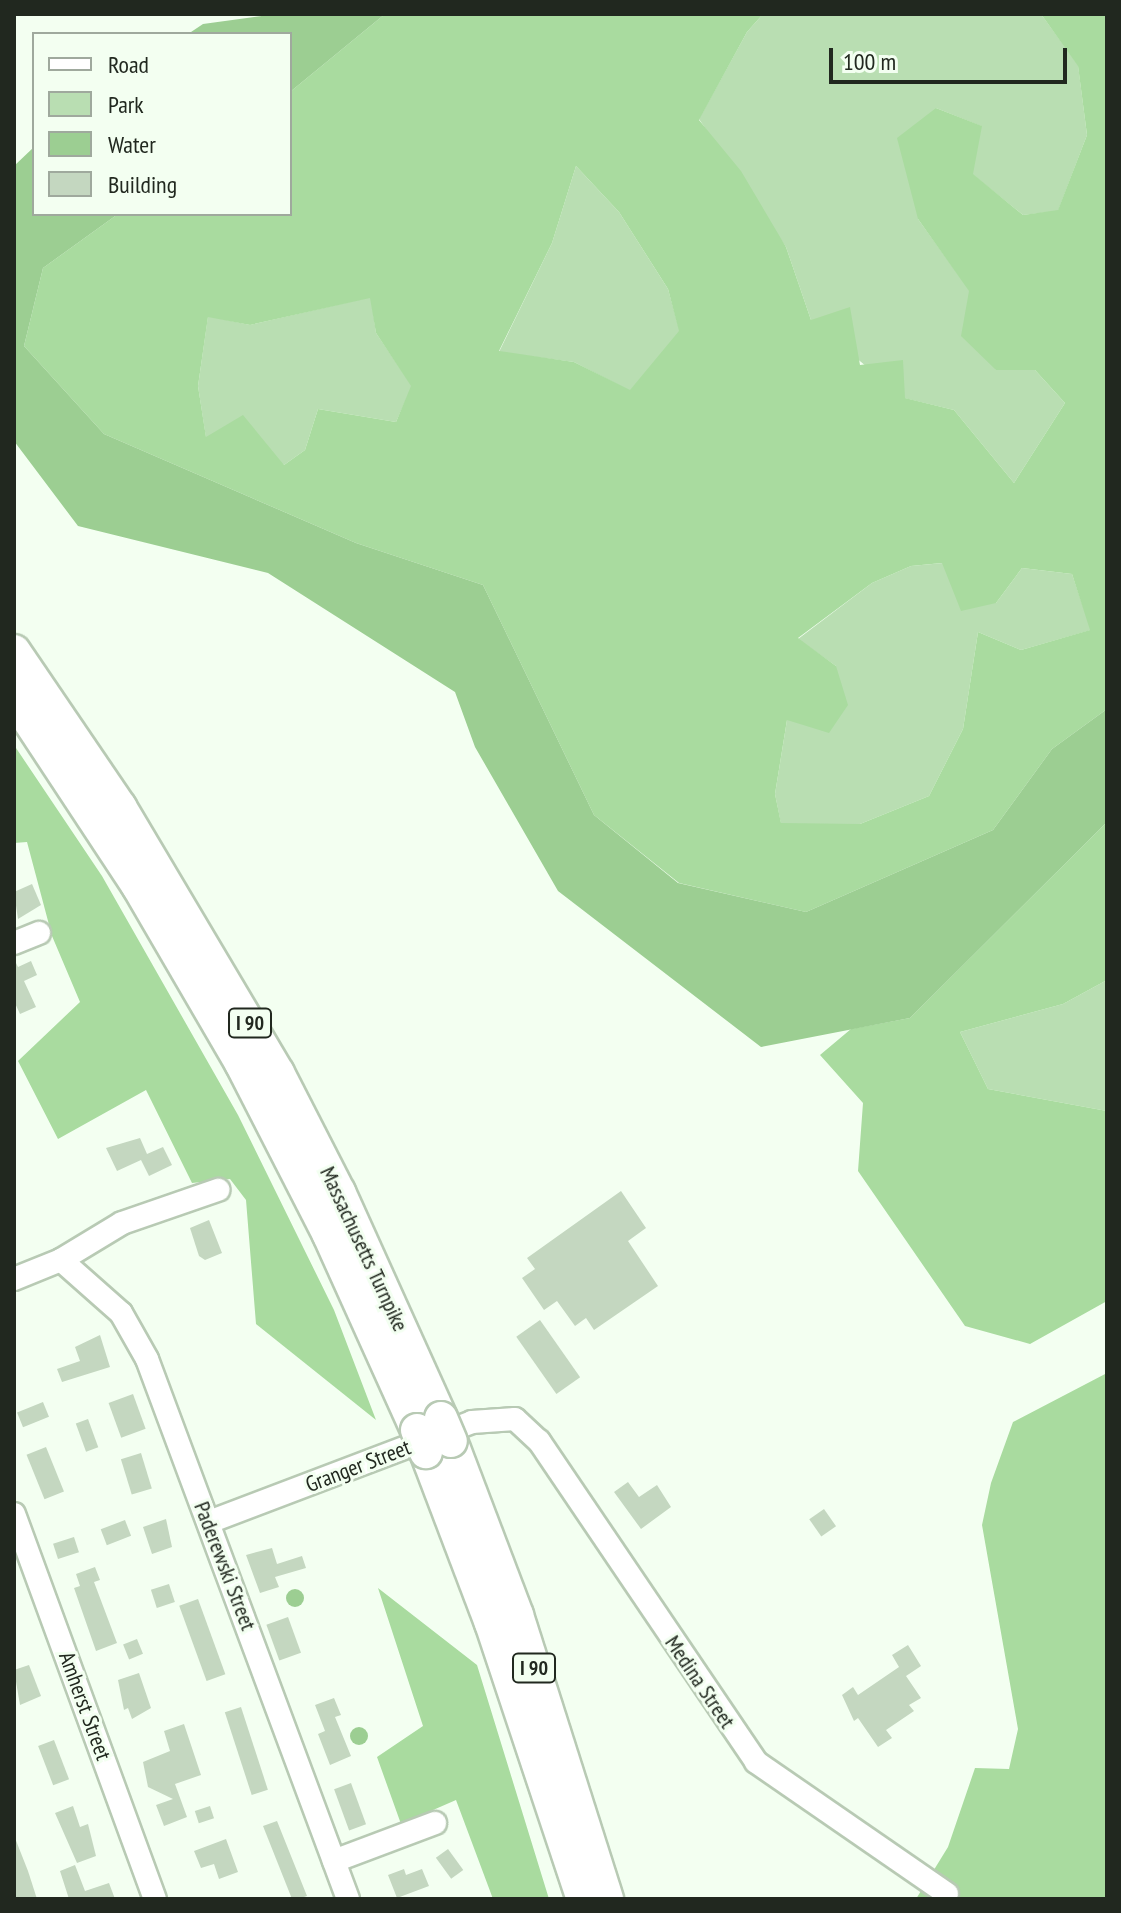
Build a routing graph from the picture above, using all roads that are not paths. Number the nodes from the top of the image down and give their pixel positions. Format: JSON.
{"nodes":[{"id":1,"x":14,"y":651,"type":"edge"},
{"id":2,"x":14,"y":698,"type":"edge"},
{"id":3,"x":39,"y":933,"type":"dead end"},
{"id":4,"x":14,"y":943,"type":"edge"},
{"id":5,"x":218,"y":1190,"type":"dead end"},
{"id":6,"x":61,"y":1260,"type":"junction"},
{"id":7,"x":14,"y":1279,"type":"edge"},
{"id":8,"x":508,"y":1418,"type":"joint"},
{"id":9,"x":434,"y":1435,"type":"junction"},
{"id":10,"x":14,"y":1514,"type":"edge"},
{"id":11,"x":209,"y":1522,"type":"junction"},
{"id":12,"x":435,"y":1823,"type":"dead end"},
{"id":13,"x":334,"y":1861,"type":"junction"},
{"id":14,"x":947,"y":1894,"type":"dead end"},
{"id":15,"x":155,"y":1899,"type":"edge"},
{"id":16,"x":348,"y":1899,"type":"edge"},
{"id":17,"x":583,"y":1899,"type":"edge"},
{"id":18,"x":607,"y":1899,"type":"edge"}],
"edges":[{"from":1,"to":9,"type":"highway","name":"Massachusetts Turnpike","number":"I 90"},
{"from":2,"to":9,"type":"highway","name":"Massachusetts Turnpike","number":"I 90"},
{"from":3,"to":4,"type":"street"},
{"from":5,"to":6,"type":"street"},
{"from":6,"to":7,"type":"street"},
{"from":6,"to":11,"type":"street","name":"Paderewski Street"},
{"from":8,"to":11,"type":"street","name":"Granger Street"},
{"from":8,"to":14,"type":"street","name":"Medina Street"},
{"from":9,"to":17,"type":"highway","name":"Massachusetts Turnpike","number":"I 90"},
{"from":9,"to":18,"type":"highway","name":"Massachusetts Turnpike","number":"I 90"},
{"from":10,"to":15,"type":"street","name":"Amherst Street"},
{"from":11,"to":13,"type":"street","name":"Paderewski Street"},
{"from":12,"to":13,"type":"street"},
{"from":13,"to":16,"type":"street","name":"Paderewski Street"}]}
